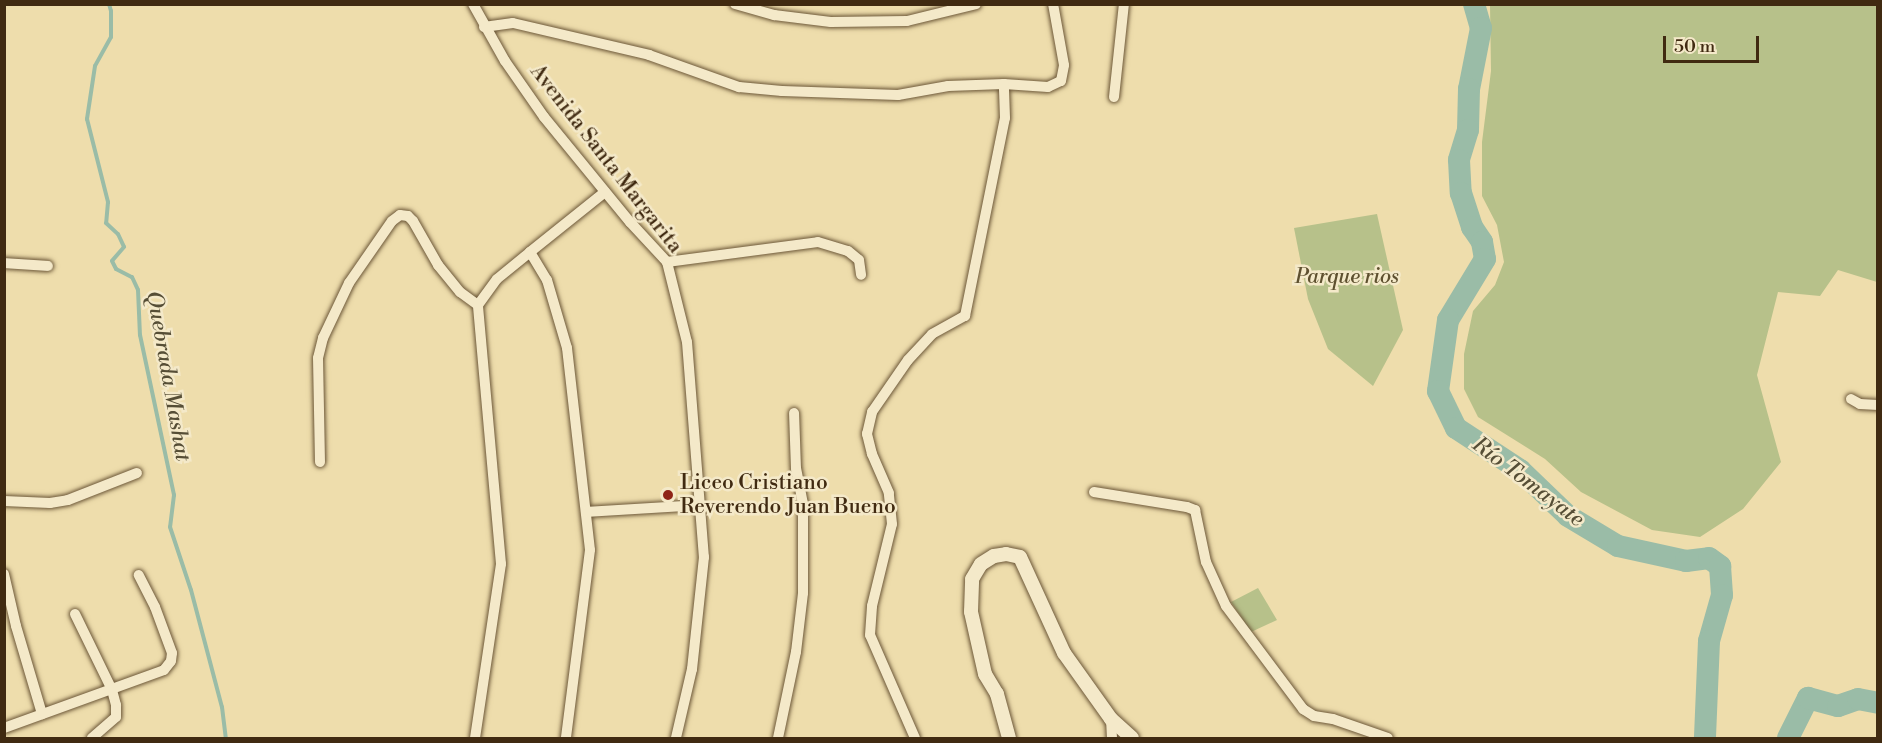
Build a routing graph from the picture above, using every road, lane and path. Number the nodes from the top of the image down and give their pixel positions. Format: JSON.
{"nodes":[{"id":1,"x":473,"y":4,"type":"edge"},
{"id":2,"x":735,"y":4,"type":"edge"},
{"id":3,"x":976,"y":4,"type":"edge"},
{"id":4,"x":1053,"y":4,"type":"edge"},
{"id":5,"x":1124,"y":4,"type":"edge"},
{"id":6,"x":484,"y":27,"type":"junction"},
{"id":7,"x":1004,"y":84,"type":"junction"},
{"id":8,"x":1114,"y":97,"type":"dead end"},
{"id":9,"x":606,"y":192,"type":"junction"},
{"id":10,"x":530,"y":252,"type":"junction"},
{"id":11,"x":667,"y":262,"type":"junction"},
{"id":12,"x":4,"y":263,"type":"edge"},
{"id":13,"x":48,"y":266,"type":"dead end"},
{"id":14,"x":861,"y":275,"type":"dead end"},
{"id":15,"x":478,"y":305,"type":"junction"},
{"id":16,"x":1851,"y":399,"type":"dead end"},
{"id":17,"x":1878,"y":405,"type":"edge"},
{"id":18,"x":794,"y":413,"type":"dead end"},
{"id":19,"x":320,"y":462,"type":"dead end"},
{"id":20,"x":137,"y":473,"type":"dead end"},
{"id":21,"x":1094,"y":492,"type":"dead end"},
{"id":22,"x":4,"y":501,"type":"edge"},
{"id":23,"x":700,"y":504,"type":"junction"},
{"id":24,"x":586,"y":512,"type":"junction"},
{"id":25,"x":4,"y":574,"type":"edge"},
{"id":26,"x":139,"y":575,"type":"dead end"},
{"id":27,"x":75,"y":614,"type":"dead end"},
{"id":28,"x":112,"y":690,"type":"junction"},
{"id":29,"x":42,"y":714,"type":"junction"},
{"id":30,"x":1111,"y":719,"type":"junction"},
{"id":31,"x":4,"y":728,"type":"edge"},
{"id":32,"x":92,"y":738,"type":"edge"},
{"id":33,"x":475,"y":738,"type":"edge"},
{"id":34,"x":567,"y":738,"type":"edge"},
{"id":35,"x":676,"y":738,"type":"edge"},
{"id":36,"x":778,"y":738,"type":"edge"},
{"id":37,"x":915,"y":738,"type":"edge"},
{"id":38,"x":1009,"y":738,"type":"edge"},
{"id":39,"x":1112,"y":738,"type":"edge"},
{"id":40,"x":1132,"y":738,"type":"edge"},
{"id":41,"x":1388,"y":738,"type":"edge"}],
"edges":[{"from":1,"to":6,"type":"street","name":"Avenida Santa Margarita"},
{"from":2,"to":3,"type":"street"},
{"from":4,"to":7,"type":"street"},
{"from":5,"to":8,"type":"street"},
{"from":6,"to":7,"type":"street"},
{"from":6,"to":9,"type":"street","name":"Avenida Santa Margarita"},
{"from":7,"to":37,"type":"street"},
{"from":9,"to":10,"type":"street"},
{"from":9,"to":11,"type":"street","name":"Avenida Santa Margarita"},
{"from":10,"to":15,"type":"street"},
{"from":10,"to":24,"type":"street"},
{"from":11,"to":14,"type":"street"},
{"from":11,"to":23,"type":"street","name":"Avenida Santa Margarita"},
{"from":12,"to":13,"type":"street"},
{"from":15,"to":19,"type":"street"},
{"from":15,"to":33,"type":"street"},
{"from":16,"to":17,"type":"street"},
{"from":18,"to":36,"type":"street"},
{"from":20,"to":22,"type":"street"},
{"from":21,"to":41,"type":"street"},
{"from":23,"to":24,"type":"street"},
{"from":23,"to":35,"type":"street","name":"Avenida Santa Margarita"},
{"from":24,"to":34,"type":"street"},
{"from":25,"to":29,"type":"street"},
{"from":26,"to":28,"type":"street"},
{"from":27,"to":28,"type":"street"},
{"from":28,"to":29,"type":"street"},
{"from":28,"to":32,"type":"street"},
{"from":29,"to":31,"type":"street"},
{"from":30,"to":38,"type":"street"},
{"from":30,"to":39,"type":"street"},
{"from":30,"to":40,"type":"street"}]}
